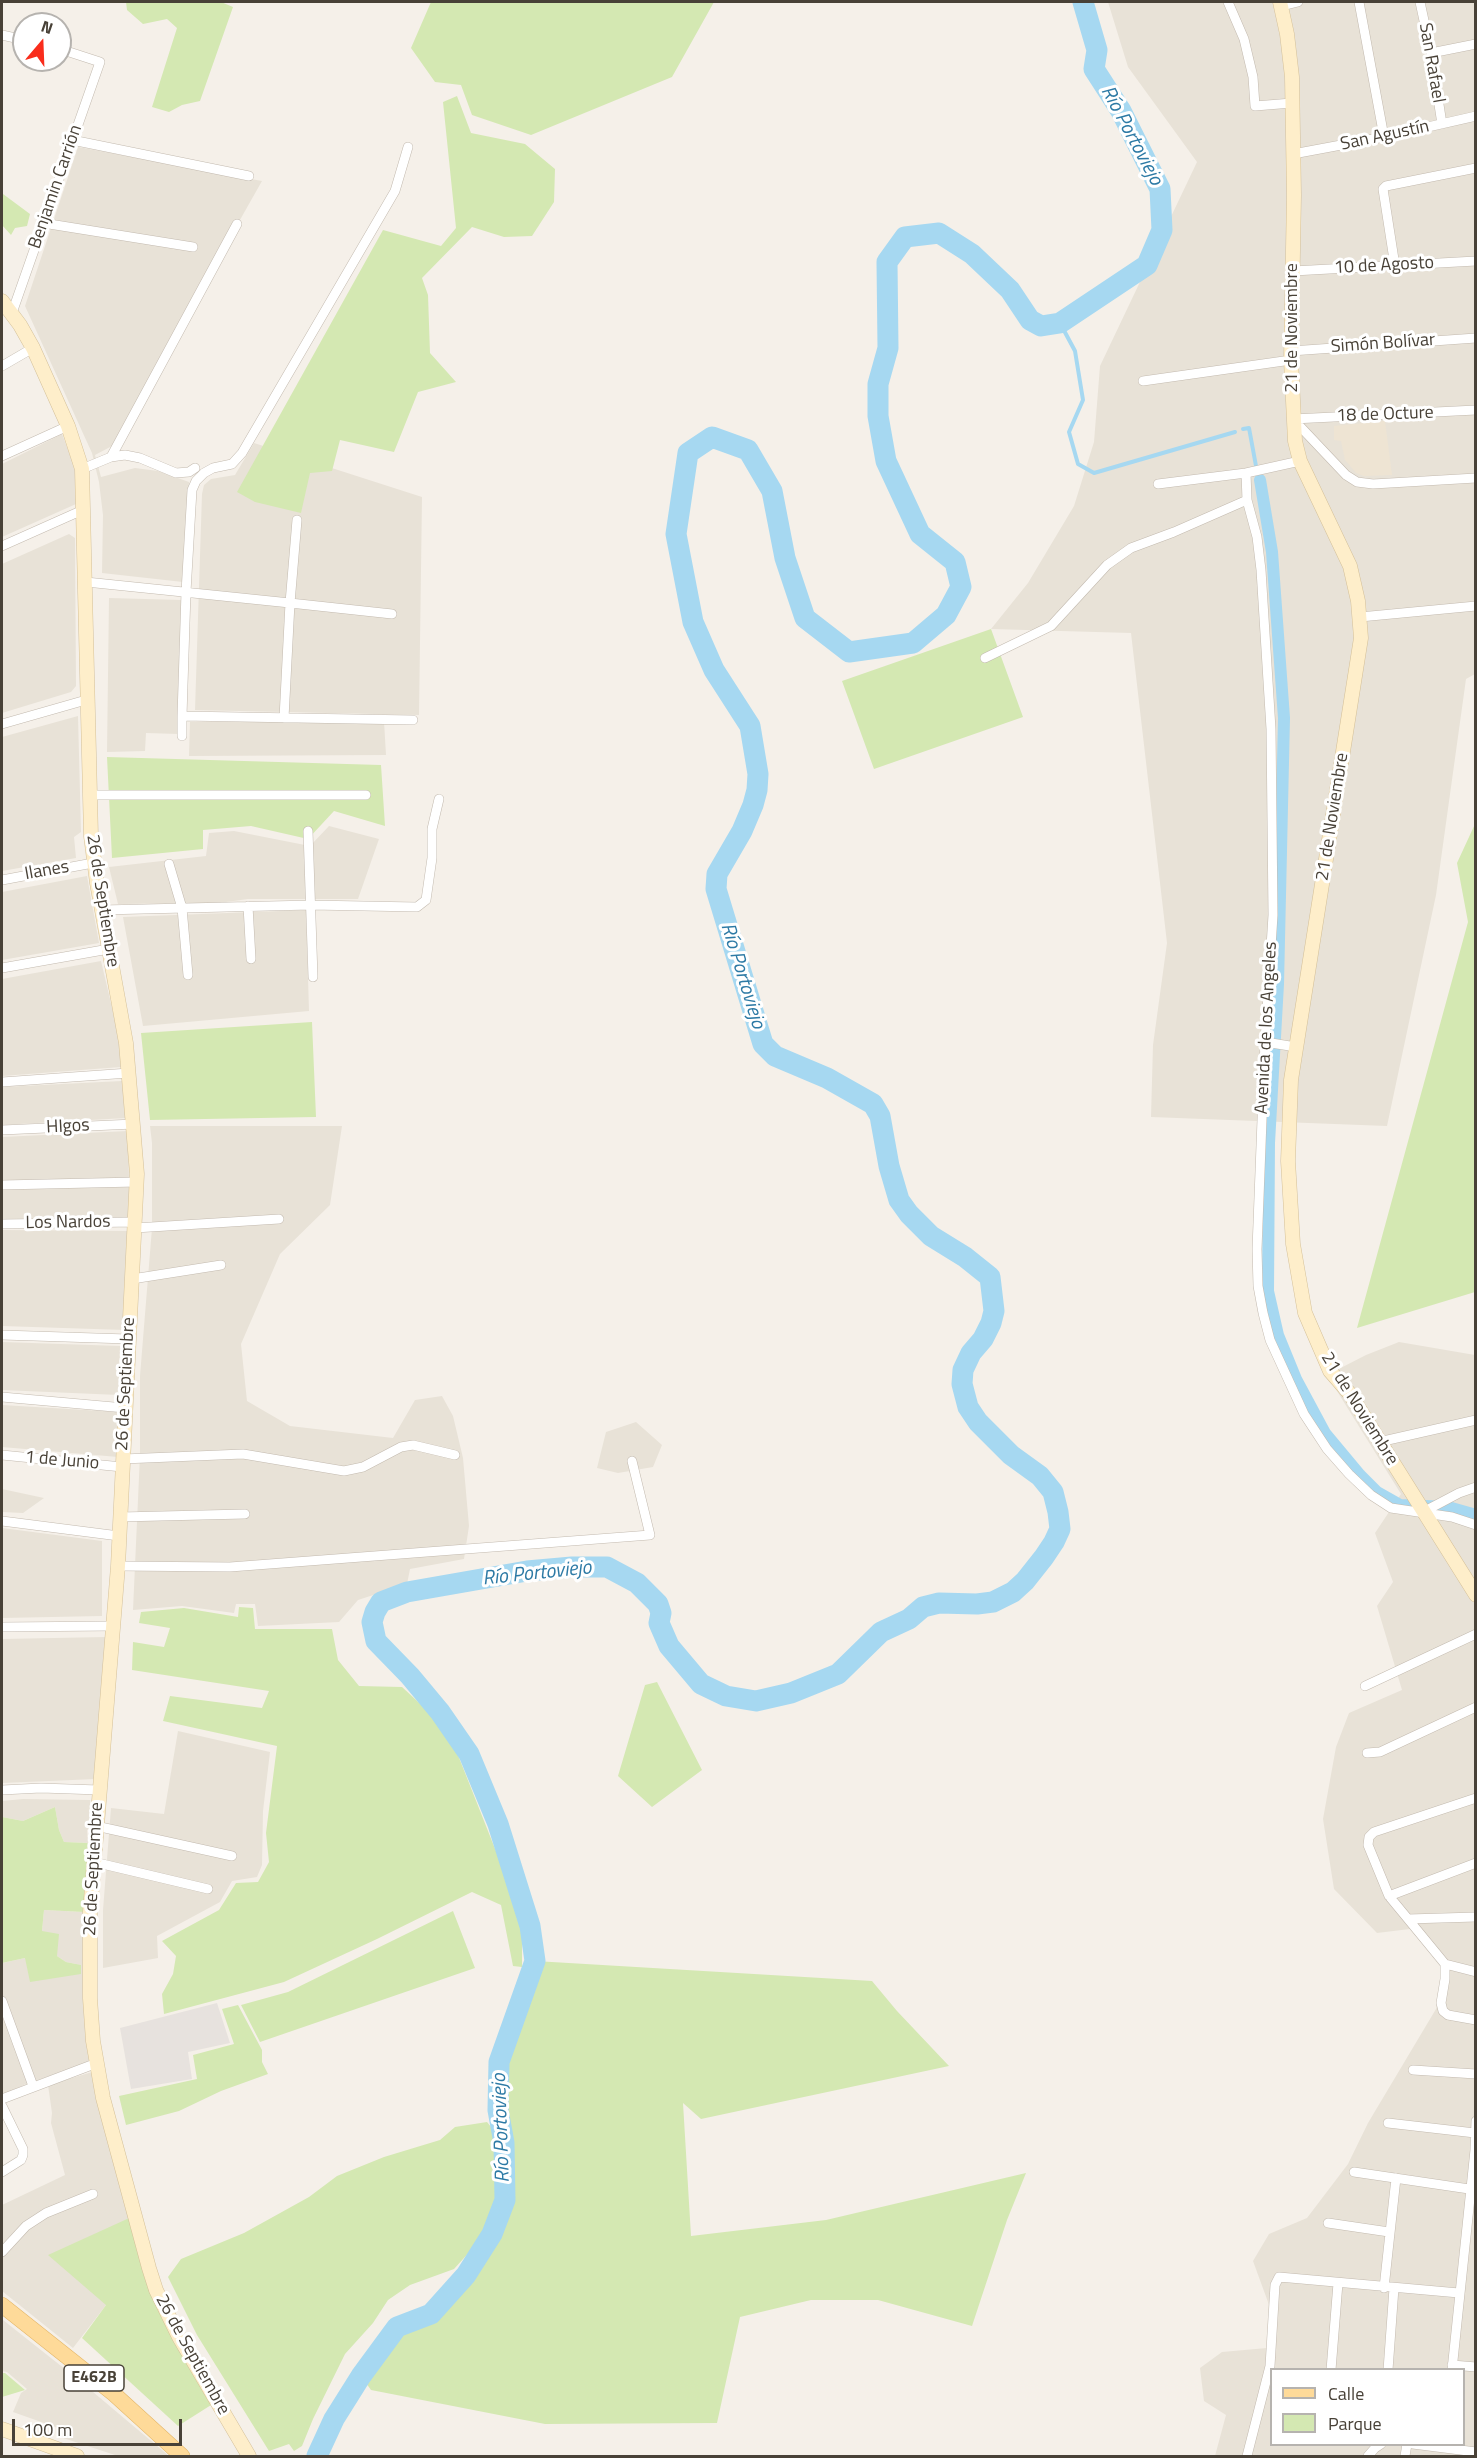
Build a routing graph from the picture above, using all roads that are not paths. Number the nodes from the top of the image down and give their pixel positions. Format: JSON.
{"nodes":[{"id":1,"x":1227,"y":2,"type":"edge"},
{"id":2,"x":1298,"y":2,"type":"edge"},
{"id":3,"x":1359,"y":2,"type":"edge"},
{"id":4,"x":1420,"y":2,"type":"edge"},
{"id":5,"x":1281,"y":4,"type":"edge"},
{"id":6,"x":1476,"y":44,"type":"edge"},
{"id":7,"x":1431,"y":52,"type":"junction"},
{"id":8,"x":72,"y":53,"type":"edge"},
{"id":9,"x":1292,"y":103,"type":"junction"},
{"id":10,"x":1476,"y":117,"type":"edge"},
{"id":11,"x":1442,"y":124,"type":"junction"},
{"id":12,"x":1384,"y":137,"type":"junction"},
{"id":13,"x":72,"y":140,"type":"junction"},
{"id":14,"x":408,"y":147,"type":"dead end"},
{"id":15,"x":1293,"y":154,"type":"junction"},
{"id":16,"x":1476,"y":168,"type":"edge"},
{"id":17,"x":249,"y":176,"type":"dead end"},
{"id":18,"x":43,"y":223,"type":"junction"},
{"id":19,"x":237,"y":224,"type":"dead end"},
{"id":20,"x":193,"y":247,"type":"dead end"},
{"id":21,"x":1476,"y":261,"type":"edge"},
{"id":22,"x":1395,"y":266,"type":"junction"},
{"id":23,"x":1293,"y":272,"type":"junction"},
{"id":24,"x":2,"y":301,"type":"edge"},
{"id":25,"x":12,"y":313,"type":"junction"},
{"id":26,"x":1476,"y":338,"type":"edge"},
{"id":27,"x":33,"y":348,"type":"junction"},
{"id":28,"x":1292,"y":356,"type":"junction"},
{"id":29,"x":2,"y":366,"type":"edge"},
{"id":30,"x":1143,"y":381,"type":"dead end"},
{"id":31,"x":1476,"y":410,"type":"edge"},
{"id":32,"x":1293,"y":418,"type":"junction"},
{"id":33,"x":68,"y":426,"type":"junction"},
{"id":34,"x":2,"y":456,"type":"edge"},
{"id":35,"x":111,"y":457,"type":"junction"},
{"id":36,"x":1300,"y":461,"type":"junction"},
{"id":37,"x":195,"y":468,"type":"dead end"},
{"id":38,"x":82,"y":469,"type":"junction"},
{"id":39,"x":1246,"y":473,"type":"junction"},
{"id":40,"x":1476,"y":478,"type":"edge"},
{"id":41,"x":1158,"y":484,"type":"dead end"},
{"id":42,"x":1247,"y":500,"type":"junction"},
{"id":43,"x":85,"y":509,"type":"junction"},
{"id":44,"x":297,"y":520,"type":"dead end"},
{"id":45,"x":2,"y":546,"type":"edge"},
{"id":46,"x":86,"y":582,"type":"junction"},
{"id":47,"x":186,"y":592,"type":"junction"},
{"id":48,"x":290,"y":603,"type":"junction"},
{"id":49,"x":1476,"y":606,"type":"edge"},
{"id":50,"x":392,"y":614,"type":"dead end"},
{"id":51,"x":1360,"y":617,"type":"junction"},
{"id":52,"x":985,"y":658,"type":"dead end"},
{"id":53,"x":86,"y":700,"type":"junction"},
{"id":54,"x":182,"y":716,"type":"junction"},
{"id":55,"x":284,"y":718,"type":"junction"},
{"id":56,"x":412,"y":720,"type":"dead end"},
{"id":57,"x":2,"y":724,"type":"edge"},
{"id":58,"x":182,"y":735,"type":"dead end"},
{"id":59,"x":90,"y":795,"type":"junction"},
{"id":60,"x":366,"y":795,"type":"dead end"},
{"id":61,"x":440,"y":799,"type":"dead end"},
{"id":62,"x":309,"y":831,"type":"dead end"},
{"id":63,"x":93,"y":863,"type":"junction"},
{"id":64,"x":169,"y":864,"type":"dead end"},
{"id":65,"x":2,"y":880,"type":"edge"},
{"id":66,"x":311,"y":905,"type":"junction"},
{"id":67,"x":248,"y":906,"type":"junction"},
{"id":68,"x":182,"y":908,"type":"junction"},
{"id":69,"x":102,"y":910,"type":"junction"},
{"id":70,"x":109,"y":949,"type":"junction"},
{"id":71,"x":251,"y":959,"type":"dead end"},
{"id":72,"x":2,"y":968,"type":"edge"},
{"id":73,"x":188,"y":975,"type":"dead end"},
{"id":74,"x":313,"y":977,"type":"dead end"},
{"id":75,"x":1269,"y":1043,"type":"junction"},
{"id":76,"x":1289,"y":1046,"type":"junction"},
{"id":77,"x":129,"y":1072,"type":"junction"},
{"id":78,"x":2,"y":1082,"type":"edge"},
{"id":79,"x":134,"y":1124,"type":"junction"},
{"id":80,"x":2,"y":1130,"type":"edge"},
{"id":81,"x":137,"y":1182,"type":"junction"},
{"id":82,"x":2,"y":1185,"type":"edge"},
{"id":83,"x":279,"y":1219,"type":"dead end"},
{"id":84,"x":2,"y":1224,"type":"edge"},
{"id":85,"x":135,"y":1225,"type":"junction"},
{"id":86,"x":221,"y":1265,"type":"dead end"},
{"id":87,"x":132,"y":1279,"type":"junction"},
{"id":88,"x":2,"y":1335,"type":"edge"},
{"id":89,"x":128,"y":1339,"type":"junction"},
{"id":90,"x":2,"y":1397,"type":"edge"},
{"id":91,"x":125,"y":1408,"type":"junction"},
{"id":92,"x":1476,"y":1420,"type":"edge"},
{"id":93,"x":1379,"y":1442,"type":"junction"},
{"id":94,"x":2,"y":1455,"type":"edge"},
{"id":95,"x":455,"y":1455,"type":"dead end"},
{"id":96,"x":632,"y":1461,"type":"dead end"},
{"id":97,"x":122,"y":1463,"type":"junction"},
{"id":98,"x":1476,"y":1487,"type":"edge"},
{"id":99,"x":1424,"y":1512,"type":"junction"},
{"id":100,"x":245,"y":1514,"type":"dead end"},
{"id":101,"x":120,"y":1517,"type":"junction"},
{"id":102,"x":2,"y":1521,"type":"edge"},
{"id":103,"x":1476,"y":1526,"type":"edge"},
{"id":104,"x":119,"y":1536,"type":"junction"},
{"id":105,"x":118,"y":1566,"type":"junction"},
{"id":106,"x":1476,"y":1595,"type":"edge"},
{"id":107,"x":113,"y":1626,"type":"junction"},
{"id":108,"x":2,"y":1627,"type":"edge"},
{"id":109,"x":1476,"y":1634,"type":"edge"},
{"id":110,"x":1365,"y":1686,"type":"dead end"},
{"id":111,"x":1476,"y":1707,"type":"edge"},
{"id":112,"x":1367,"y":1753,"type":"dead end"},
{"id":113,"x":2,"y":1790,"type":"edge"},
{"id":114,"x":99,"y":1790,"type":"junction"},
{"id":115,"x":1476,"y":1798,"type":"edge"},
{"id":116,"x":96,"y":1826,"type":"junction"},
{"id":117,"x":232,"y":1856,"type":"dead end"},
{"id":118,"x":94,"y":1862,"type":"junction"},
{"id":119,"x":1476,"y":1863,"type":"edge"},
{"id":120,"x":208,"y":1889,"type":"dead end"},
{"id":121,"x":1389,"y":1896,"type":"junction"},
{"id":122,"x":1476,"y":1917,"type":"edge"},
{"id":123,"x":1408,"y":1919,"type":"junction"},
{"id":124,"x":1446,"y":1964,"type":"junction"},
{"id":125,"x":1476,"y":1972,"type":"edge"},
{"id":126,"x":2,"y":2001,"type":"edge"},
{"id":127,"x":1476,"y":2020,"type":"edge"},
{"id":128,"x":97,"y":2063,"type":"junction"},
{"id":129,"x":1413,"y":2070,"type":"dead end"},
{"id":130,"x":1476,"y":2074,"type":"edge"},
{"id":131,"x":33,"y":2086,"type":"junction"},
{"id":132,"x":2,"y":2098,"type":"edge"},
{"id":133,"x":2,"y":2106,"type":"edge"},
{"id":134,"x":1476,"y":2121,"type":"edge"},
{"id":135,"x":1389,"y":2123,"type":"dead end"},
{"id":136,"x":1475,"y":2133,"type":"edge"},
{"id":137,"x":2,"y":2172,"type":"edge"},
{"id":138,"x":1354,"y":2172,"type":"dead end"},
{"id":139,"x":1396,"y":2178,"type":"junction"},
{"id":140,"x":1473,"y":2190,"type":"edge"},
{"id":141,"x":93,"y":2194,"type":"dead end"},
{"id":142,"x":1328,"y":2223,"type":"dead end"},
{"id":143,"x":1389,"y":2232,"type":"junction"},
{"id":144,"x":2,"y":2252,"type":"edge"},
{"id":145,"x":1338,"y":2283,"type":"junction"},
{"id":146,"x":1384,"y":2288,"type":"junction"},
{"id":147,"x":1395,"y":2288,"type":"junction"},
{"id":148,"x":1459,"y":2293,"type":"junction"},
{"id":149,"x":2,"y":2305,"type":"edge"},
{"id":150,"x":1452,"y":2367,"type":"edge"},
{"id":151,"x":1476,"y":2367,"type":"edge"},
{"id":152,"x":1331,"y":2368,"type":"edge"},
{"id":153,"x":1388,"y":2368,"type":"edge"},
{"id":154,"x":2,"y":2432,"type":"edge"},
{"id":155,"x":1379,"y":2446,"type":"edge"},
{"id":156,"x":1422,"y":2446,"type":"edge"},
{"id":157,"x":1476,"y":2452,"type":"edge"},
{"id":158,"x":54,"y":2453,"type":"edge"},
{"id":159,"x":173,"y":2453,"type":"edge"},
{"id":160,"x":77,"y":2457,"type":"edge"},
{"id":161,"x":249,"y":2457,"type":"edge"},
{"id":162,"x":1247,"y":2457,"type":"edge"},
{"id":163,"x":1368,"y":2457,"type":"edge"}],
"edges":[{"from":1,"to":9,"type":"street"},
{"from":2,"to":5,"type":"street"},
{"from":3,"to":12,"type":"street"},
{"from":4,"to":7,"type":"street","name":"San Rafael"},
{"from":5,"to":9,"type":"street","name":"21 de Noviembre"},
{"from":6,"to":7,"type":"street"},
{"from":7,"to":11,"type":"street","name":"San Rafael"},
{"from":8,"to":13,"type":"street","name":"Benjamin Carrión"},
{"from":9,"to":15,"type":"street","name":"21 de Noviembre"},
{"from":10,"to":11,"type":"street","name":"San Agustín"},
{"from":11,"to":12,"type":"street","name":"San Agustín"},
{"from":12,"to":15,"type":"street","name":"San Agustín"},
{"from":13,"to":17,"type":"street"},
{"from":13,"to":18,"type":"street","name":"Benjamin Carrión"},
{"from":14,"to":47,"type":"street"},
{"from":15,"to":23,"type":"street","name":"21 de Noviembre"},
{"from":16,"to":22,"type":"street"},
{"from":18,"to":20,"type":"street"},
{"from":18,"to":25,"type":"street","name":"Benjamin Carrión"},
{"from":19,"to":35,"type":"street"},
{"from":21,"to":22,"type":"street","name":"10 de Agosto"},
{"from":22,"to":23,"type":"street","name":"10 de Agosto"},
{"from":23,"to":28,"type":"street","name":"21 de Noviembre"},
{"from":24,"to":25,"type":"street","name":"26 de Septiembre"},
{"from":25,"to":27,"type":"street","name":"26 de Septiembre"},
{"from":26,"to":28,"type":"street","name":"Simón Bolívar"},
{"from":27,"to":29,"type":"street"},
{"from":27,"to":33,"type":"street","name":"26 de Septiembre"},
{"from":28,"to":30,"type":"street","name":"Simón Bolívar"},
{"from":28,"to":32,"type":"street","name":"21 de Noviembre"},
{"from":31,"to":32,"type":"street","name":"18 de Octure"},
{"from":32,"to":36,"type":"street","name":"21 de Noviembre"},
{"from":32,"to":40,"type":"street"},
{"from":33,"to":34,"type":"street"},
{"from":33,"to":38,"type":"street","name":"26 de Septiembre"},
{"from":35,"to":37,"type":"street"},
{"from":35,"to":38,"type":"street"},
{"from":36,"to":39,"type":"street"},
{"from":36,"to":51,"type":"street","name":"21 de Noviembre"},
{"from":38,"to":43,"type":"street","name":"26 de Septiembre"},
{"from":39,"to":41,"type":"street"},
{"from":39,"to":42,"type":"street","name":"Avenida de los Angeles"},
{"from":42,"to":52,"type":"street"},
{"from":42,"to":75,"type":"street","name":"Avenida de los Angeles"},
{"from":43,"to":45,"type":"street"},
{"from":43,"to":46,"type":"street","name":"26 de Septiembre"},
{"from":44,"to":48,"type":"street"},
{"from":46,"to":47,"type":"street"},
{"from":46,"to":53,"type":"street","name":"26 de Septiembre"},
{"from":47,"to":48,"type":"street"},
{"from":47,"to":54,"type":"street"},
{"from":48,"to":50,"type":"street"},
{"from":48,"to":55,"type":"street"},
{"from":49,"to":51,"type":"street"},
{"from":51,"to":76,"type":"street","name":"21 de Noviembre"},
{"from":53,"to":57,"type":"street"},
{"from":53,"to":59,"type":"street","name":"26 de Septiembre"},
{"from":54,"to":55,"type":"street"},
{"from":54,"to":58,"type":"street"},
{"from":55,"to":56,"type":"street"},
{"from":59,"to":60,"type":"street"},
{"from":59,"to":63,"type":"street","name":"26 de Septiembre"},
{"from":61,"to":66,"type":"street"},
{"from":62,"to":66,"type":"street"},
{"from":63,"to":65,"type":"street","name":"Ilanes"},
{"from":63,"to":69,"type":"street","name":"26 de Septiembre"},
{"from":64,"to":68,"type":"street"},
{"from":66,"to":67,"type":"street"},
{"from":66,"to":74,"type":"street"},
{"from":67,"to":68,"type":"street"},
{"from":67,"to":71,"type":"street"},
{"from":68,"to":69,"type":"street"},
{"from":68,"to":73,"type":"street"},
{"from":69,"to":70,"type":"street","name":"26 de Septiembre"},
{"from":70,"to":72,"type":"street"},
{"from":70,"to":77,"type":"street","name":"26 de Septiembre"},
{"from":75,"to":76,"type":"street"},
{"from":75,"to":99,"type":"street","name":"Avenida de los Angeles"},
{"from":76,"to":93,"type":"street","name":"21 de Noviembre"},
{"from":77,"to":78,"type":"street"},
{"from":77,"to":79,"type":"street","name":"26 de Septiembre"},
{"from":79,"to":80,"type":"street","name":"HIgos"},
{"from":79,"to":81,"type":"street","name":"26 de Septiembre"},
{"from":81,"to":82,"type":"street"},
{"from":81,"to":85,"type":"street","name":"26 de Septiembre"},
{"from":83,"to":85,"type":"street","name":"Los Nardos"},
{"from":84,"to":85,"type":"street","name":"Los Nardos"},
{"from":85,"to":87,"type":"street","name":"26 de Septiembre"},
{"from":86,"to":87,"type":"street"},
{"from":87,"to":89,"type":"street","name":"26 de Septiembre"},
{"from":88,"to":89,"type":"street"},
{"from":89,"to":91,"type":"street","name":"26 de Septiembre"},
{"from":90,"to":91,"type":"street"},
{"from":91,"to":97,"type":"street","name":"26 de Septiembre"},
{"from":92,"to":93,"type":"street"},
{"from":93,"to":99,"type":"street","name":"21 de Noviembre"},
{"from":94,"to":97,"type":"street","name":"1 de Junio"},
{"from":95,"to":97,"type":"street","name":"1 de Junio"},
{"from":96,"to":105,"type":"street"},
{"from":97,"to":101,"type":"street","name":"26 de Septiembre"},
{"from":98,"to":99,"type":"street"},
{"from":99,"to":103,"type":"street","name":"Avenida de los Angeles"},
{"from":99,"to":106,"type":"street","name":"21 de Noviembre"},
{"from":100,"to":101,"type":"street"},
{"from":101,"to":104,"type":"street","name":"26 de Septiembre"},
{"from":102,"to":104,"type":"street"},
{"from":104,"to":105,"type":"street","name":"26 de Septiembre"},
{"from":105,"to":107,"type":"street","name":"26 de Septiembre"},
{"from":107,"to":108,"type":"street"},
{"from":107,"to":114,"type":"street","name":"26 de Septiembre"},
{"from":109,"to":110,"type":"street"},
{"from":111,"to":112,"type":"street"},
{"from":113,"to":114,"type":"street"},
{"from":114,"to":116,"type":"street","name":"26 de Septiembre"},
{"from":115,"to":121,"type":"street"},
{"from":116,"to":117,"type":"street"},
{"from":116,"to":118,"type":"street","name":"26 de Septiembre"},
{"from":118,"to":120,"type":"street"},
{"from":118,"to":128,"type":"street","name":"26 de Septiembre"},
{"from":119,"to":121,"type":"street"},
{"from":121,"to":123,"type":"street"},
{"from":122,"to":123,"type":"street"},
{"from":123,"to":124,"type":"street"},
{"from":124,"to":125,"type":"street"},
{"from":124,"to":127,"type":"street"},
{"from":126,"to":131,"type":"street"},
{"from":128,"to":131,"type":"street"},
{"from":128,"to":161,"type":"street","name":"26 de Septiembre"},
{"from":129,"to":130,"type":"street"},
{"from":131,"to":132,"type":"street"},
{"from":133,"to":137,"type":"street"},
{"from":134,"to":136,"type":"street"},
{"from":135,"to":136,"type":"street"},
{"from":136,"to":140,"type":"street"},
{"from":138,"to":139,"type":"street"},
{"from":139,"to":140,"type":"street"},
{"from":139,"to":143,"type":"street"},
{"from":140,"to":148,"type":"street"},
{"from":141,"to":144,"type":"street"},
{"from":142,"to":143,"type":"street"},
{"from":143,"to":146,"type":"street"},
{"from":145,"to":146,"type":"street"},
{"from":145,"to":152,"type":"street"},
{"from":145,"to":162,"type":"street"},
{"from":146,"to":147,"type":"street"},
{"from":147,"to":148,"type":"street"},
{"from":147,"to":153,"type":"street"},
{"from":148,"to":150,"type":"street"},
{"from":149,"to":159,"type":"main road","number":"E462B"},
{"from":150,"to":151,"type":"street"},
{"from":154,"to":158,"type":"street"},
{"from":155,"to":163,"type":"street"},
{"from":156,"to":157,"type":"street"},
{"from":158,"to":160,"type":"street"}]}
